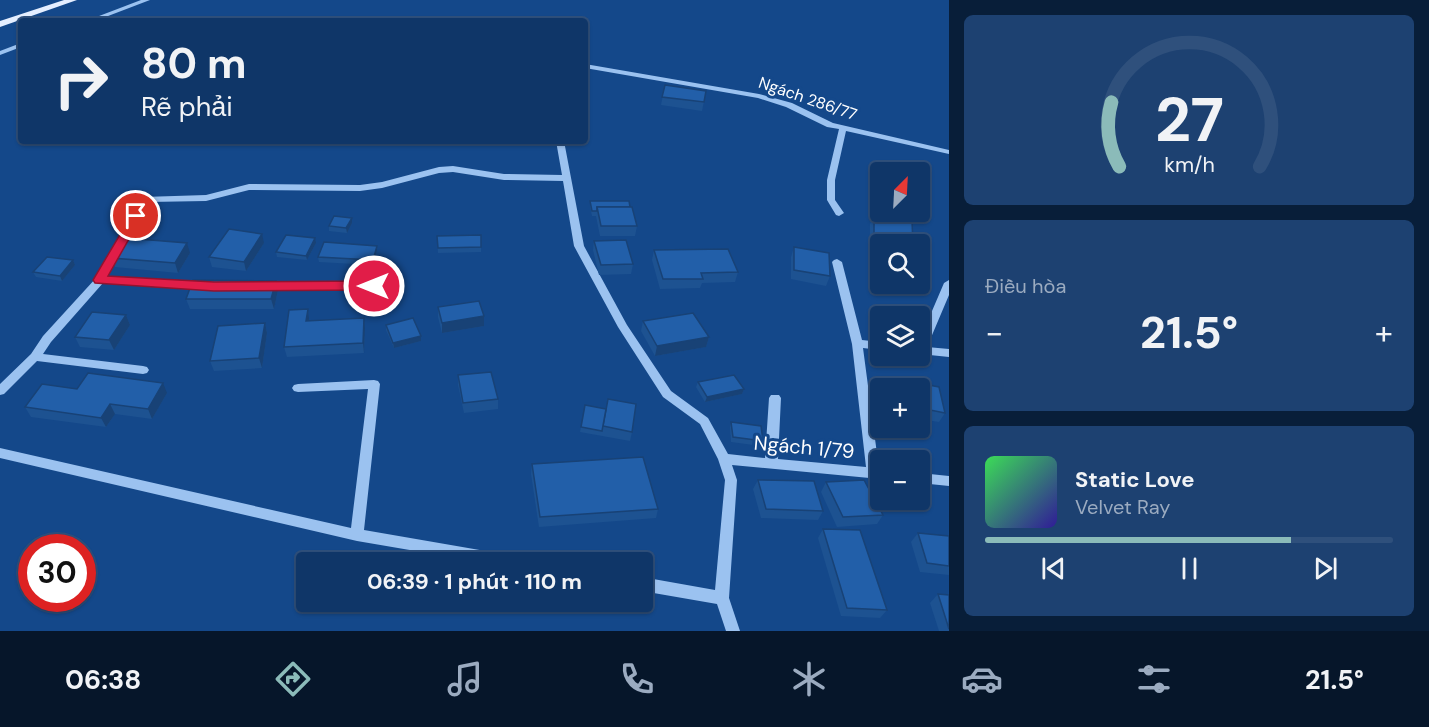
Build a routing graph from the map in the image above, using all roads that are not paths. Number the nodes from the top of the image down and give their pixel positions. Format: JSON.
{"nodes":[{"id":1,"x":75,"y":0,"type":"edge"},
{"id":2,"x":147,"y":0,"type":"edge"},
{"id":3,"x":18,"y":18,"type":"edge"},
{"id":4,"x":19,"y":18,"type":"edge"},
{"id":5,"x":34,"y":18,"type":"edge"},
{"id":6,"x":97,"y":18,"type":"edge"},
{"id":7,"x":0,"y":24,"type":"edge"},
{"id":8,"x":18,"y":25,"type":"edge"},
{"id":9,"x":0,"y":33,"type":"edge"},
{"id":10,"x":18,"y":46,"type":"edge"},
{"id":11,"x":0,"y":53,"type":"edge"},
{"id":12,"x":588,"y":67,"type":"edge"},
{"id":13,"x":843,"y":128,"type":"junction"},
{"id":14,"x":561,"y":144,"type":"edge"},
{"id":15,"x":949,"y":152,"type":"edge"},
{"id":16,"x":567,"y":178,"type":"junction"},
{"id":17,"x":839,"y":213,"type":"dead end"},
{"id":18,"x":837,"y":262,"type":"dead end"},
{"id":19,"x":100,"y":280,"type":"junction"},
{"id":20,"x":949,"y":283,"type":"edge"},
{"id":21,"x":248,"y":286,"type":"edge"},
{"id":22,"x":374,"y":286,"type":"dead end"},
{"id":23,"x":214,"y":287,"type":"edge"},
{"id":24,"x":930,"y":327,"type":"edge"},
{"id":25,"x":857,"y":344,"type":"junction"},
{"id":26,"x":870,"y":345,"type":"edge"},
{"id":27,"x":930,"y":351,"type":"edge"},
{"id":28,"x":949,"y":353,"type":"edge"},
{"id":29,"x":35,"y":357,"type":"junction"},
{"id":30,"x":143,"y":370,"type":"dead end"},
{"id":31,"x":298,"y":388,"type":"dead end"},
{"id":32,"x":0,"y":391,"type":"edge"},
{"id":33,"x":775,"y":398,"type":"dead end"},
{"id":34,"x":873,"y":450,"type":"edge"},
{"id":35,"x":0,"y":453,"type":"edge"},
{"id":36,"x":724,"y":459,"type":"junction"},
{"id":37,"x":771,"y":464,"type":"junction"},
{"id":38,"x":870,"y":473,"type":"edge"},
{"id":39,"x":930,"y":479,"type":"edge"},
{"id":40,"x":949,"y":481,"type":"edge"},
{"id":41,"x":357,"y":536,"type":"junction"},
{"id":42,"x":454,"y":552,"type":"edge"},
{"id":43,"x":653,"y":586,"type":"edge"},
{"id":44,"x":722,"y":598,"type":"junction"},
{"id":45,"x":733,"y":631,"type":"edge"}],
"edges":[{"from":1,"to":4,"type":"main road"},
{"from":1,"to":5,"type":"main road"},
{"from":2,"to":6,"type":"street"},
{"from":3,"to":7,"type":"main road"},
{"from":8,"to":9,"type":"main road"},
{"from":10,"to":11,"type":"street"},
{"from":12,"to":13,"type":"street","name":"Ngách 286/77"},
{"from":13,"to":15,"type":"street","name":"Ngách 286/77"},
{"from":13,"to":17,"type":"street"},
{"from":14,"to":16,"type":"street"},
{"from":16,"to":19,"type":"street"},
{"from":16,"to":36,"type":"street"},
{"from":18,"to":25,"type":"street"},
{"from":19,"to":23,"type":"street"},
{"from":19,"to":29,"type":"street"},
{"from":20,"to":24,"type":"street"},
{"from":21,"to":22,"type":"street"},
{"from":25,"to":26,"type":"street"},
{"from":25,"to":34,"type":"street"},
{"from":27,"to":28,"type":"street"},
{"from":29,"to":30,"type":"street"},
{"from":29,"to":32,"type":"street"},
{"from":31,"to":41,"type":"street"},
{"from":33,"to":37,"type":"street"},
{"from":35,"to":41,"type":"street"},
{"from":36,"to":37,"type":"street","name":"Ngách 1/79"},
{"from":36,"to":44,"type":"street"},
{"from":37,"to":38,"type":"street","name":"Ngách 1/79"},
{"from":39,"to":40,"type":"street"},
{"from":41,"to":42,"type":"street"},
{"from":43,"to":44,"type":"street"},
{"from":44,"to":45,"type":"street"}]}
